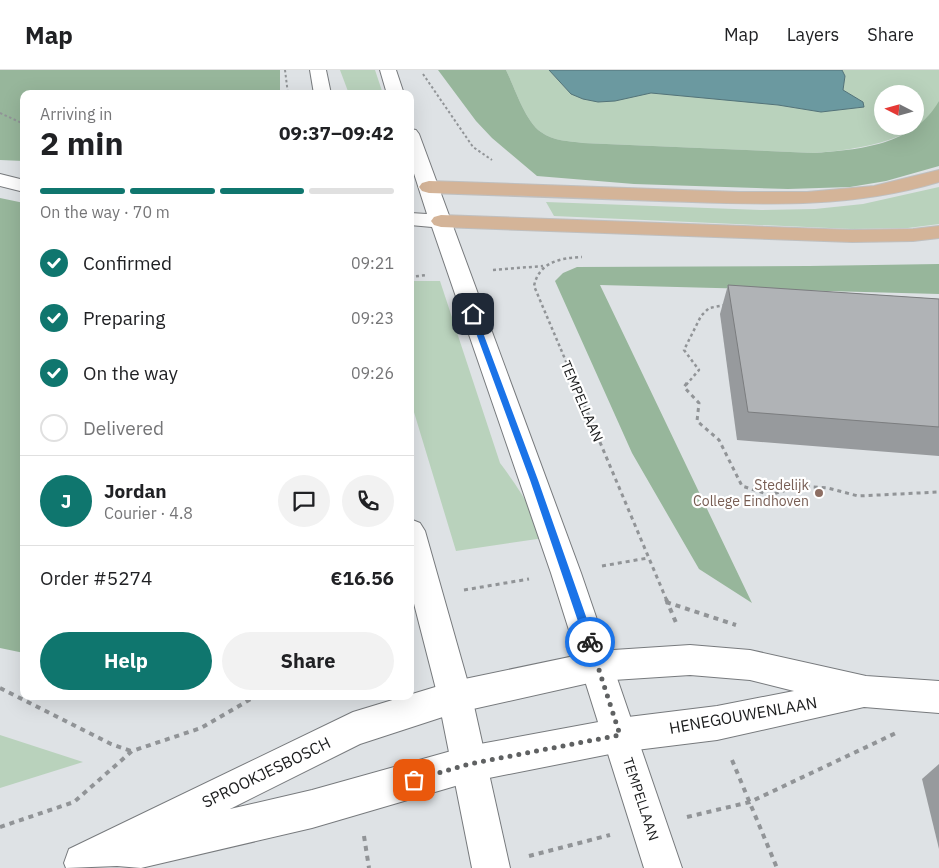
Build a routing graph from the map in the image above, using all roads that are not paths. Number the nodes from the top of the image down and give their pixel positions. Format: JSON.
{"nodes":[{"id":1,"x":318,"y":70,"type":"edge"},
{"id":2,"x":388,"y":70,"type":"edge"},
{"id":3,"x":322,"y":90,"type":"edge"},
{"id":4,"x":395,"y":90,"type":"edge"},
{"id":5,"x":414,"y":157,"type":"edge"},
{"id":6,"x":0,"y":168,"type":"edge"},
{"id":7,"x":20,"y":169,"type":"edge"},
{"id":8,"x":939,"y":176,"type":"edge"},
{"id":9,"x":0,"y":180,"type":"edge"},
{"id":10,"x":20,"y":185,"type":"edge"},
{"id":11,"x":419,"y":186,"type":"edge"},
{"id":12,"x":414,"y":219,"type":"edge"},
{"id":13,"x":441,"y":221,"type":"junction"},
{"id":14,"x":939,"y":232,"type":"edge"},
{"id":15,"x":414,"y":546,"type":"edge"},
{"id":16,"x":598,"y":666,"type":"junction"},
{"id":17,"x":866,"y":692,"type":"junction"},
{"id":18,"x":455,"y":697,"type":"junction"},
{"id":19,"x":939,"y":697,"type":"edge"},
{"id":20,"x":620,"y":735,"type":"junction"},
{"id":21,"x":469,"y":764,"type":"junction"},
{"id":22,"x":75,"y":865,"type":"edge"},
{"id":23,"x":491,"y":868,"type":"edge"},
{"id":24,"x":663,"y":868,"type":"edge"}],
"edges":[{"from":1,"to":3,"type":"main road"},
{"from":2,"to":4,"type":"main road"},
{"from":5,"to":11,"type":"main road","name":"TEMPELLAAN"},
{"from":6,"to":7,"type":"main road"},
{"from":8,"to":11,"type":"main road"},
{"from":9,"to":10,"type":"main road"},
{"from":11,"to":13,"type":"main road","name":"TEMPELLAAN"},
{"from":12,"to":13,"type":"main road"},
{"from":13,"to":14,"type":"main road"},
{"from":13,"to":16,"type":"main road","name":"TEMPELLAAN"},
{"from":15,"to":18,"type":"main road"},
{"from":16,"to":17,"type":"main road","name":"HENEGOUWENLAAN"},
{"from":16,"to":18,"type":"main road","name":"HENEGOUWENLAAN"},
{"from":16,"to":20,"type":"main road","name":"TEMPELLAAN"},
{"from":17,"to":19,"type":"main road","name":"HENEGOUWENLAAN"},
{"from":17,"to":20,"type":"main road","name":"HENEGOUWENLAAN"},
{"from":18,"to":21,"type":"main road"},
{"from":18,"to":22,"type":"main road","name":"SPROOKJESBOSCH"},
{"from":20,"to":21,"type":"main road","name":"HENEGOUWENLAAN"},
{"from":20,"to":24,"type":"main road","name":"TEMPELLAAN"},
{"from":21,"to":22,"type":"main road","name":"SPROOKJESBOSCH"},
{"from":21,"to":23,"type":"main road"}]}
